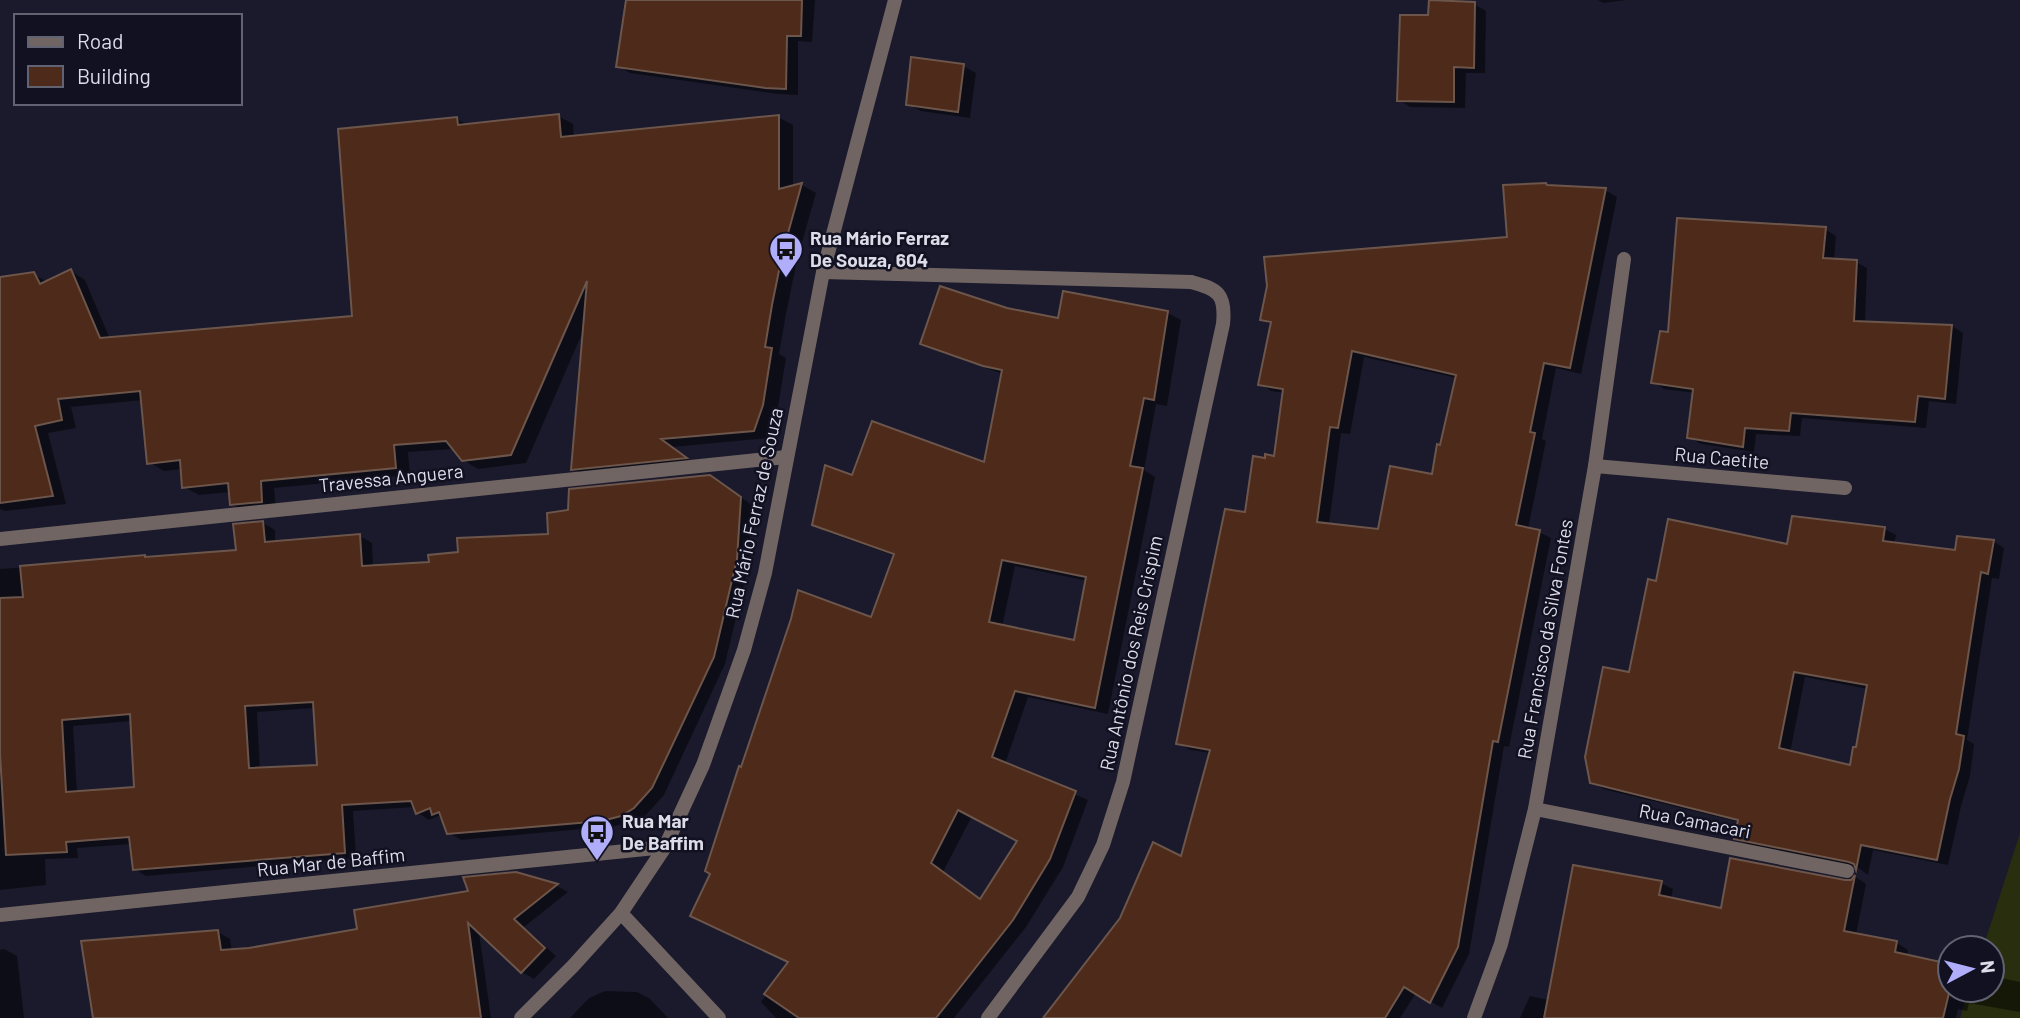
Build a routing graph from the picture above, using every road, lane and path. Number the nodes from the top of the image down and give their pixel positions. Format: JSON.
{"nodes":[{"id":1,"x":895,"y":0,"type":"edge"},
{"id":2,"x":1625,"y":259,"type":"dead end"},
{"id":3,"x":822,"y":272,"type":"junction"},
{"id":4,"x":786,"y":457,"type":"junction"},
{"id":5,"x":1595,"y":466,"type":"junction"},
{"id":6,"x":1845,"y":488,"type":"dead end"},
{"id":7,"x":0,"y":539,"type":"edge"},
{"id":8,"x":1535,"y":809,"type":"junction"},
{"id":9,"x":665,"y":847,"type":"junction"},
{"id":10,"x":1847,"y":870,"type":"dead end"},
{"id":11,"x":621,"y":913,"type":"junction"},
{"id":12,"x":0,"y":915,"type":"edge"},
{"id":13,"x":521,"y":1018,"type":"edge"},
{"id":14,"x":719,"y":1018,"type":"edge"},
{"id":15,"x":988,"y":1018,"type":"edge"},
{"id":16,"x":1474,"y":1018,"type":"edge"}],
"edges":[{"from":1,"to":3,"type":"street","name":"Rua Mário Ferraz de Souza"},
{"from":2,"to":5,"type":"street","name":"Rua Francisco da Silva Fontes"},
{"from":3,"to":4,"type":"street","name":"Rua Mário Ferraz de Souza"},
{"from":3,"to":15,"type":"street","name":"Rua Antônio dos Reis Crispim"},
{"from":4,"to":7,"type":"street","name":"Travessa Anguera"},
{"from":4,"to":9,"type":"street","name":"Rua Mário Ferraz de Souza"},
{"from":5,"to":6,"type":"street","name":"Rua Caetite"},
{"from":5,"to":8,"type":"street","name":"Rua Francisco da Silva Fontes"},
{"from":8,"to":10,"type":"street","name":"Rua Camacari"},
{"from":8,"to":16,"type":"street","name":"Rua Francisco da Silva Fontes"},
{"from":9,"to":11,"type":"street","name":"Rua Mário Ferraz de Souza"},
{"from":9,"to":12,"type":"street","name":"Rua Mar de Baffim"},
{"from":11,"to":13,"type":"street","name":"Rua Mário Ferraz de Souza"},
{"from":11,"to":14,"type":"street"}]}
